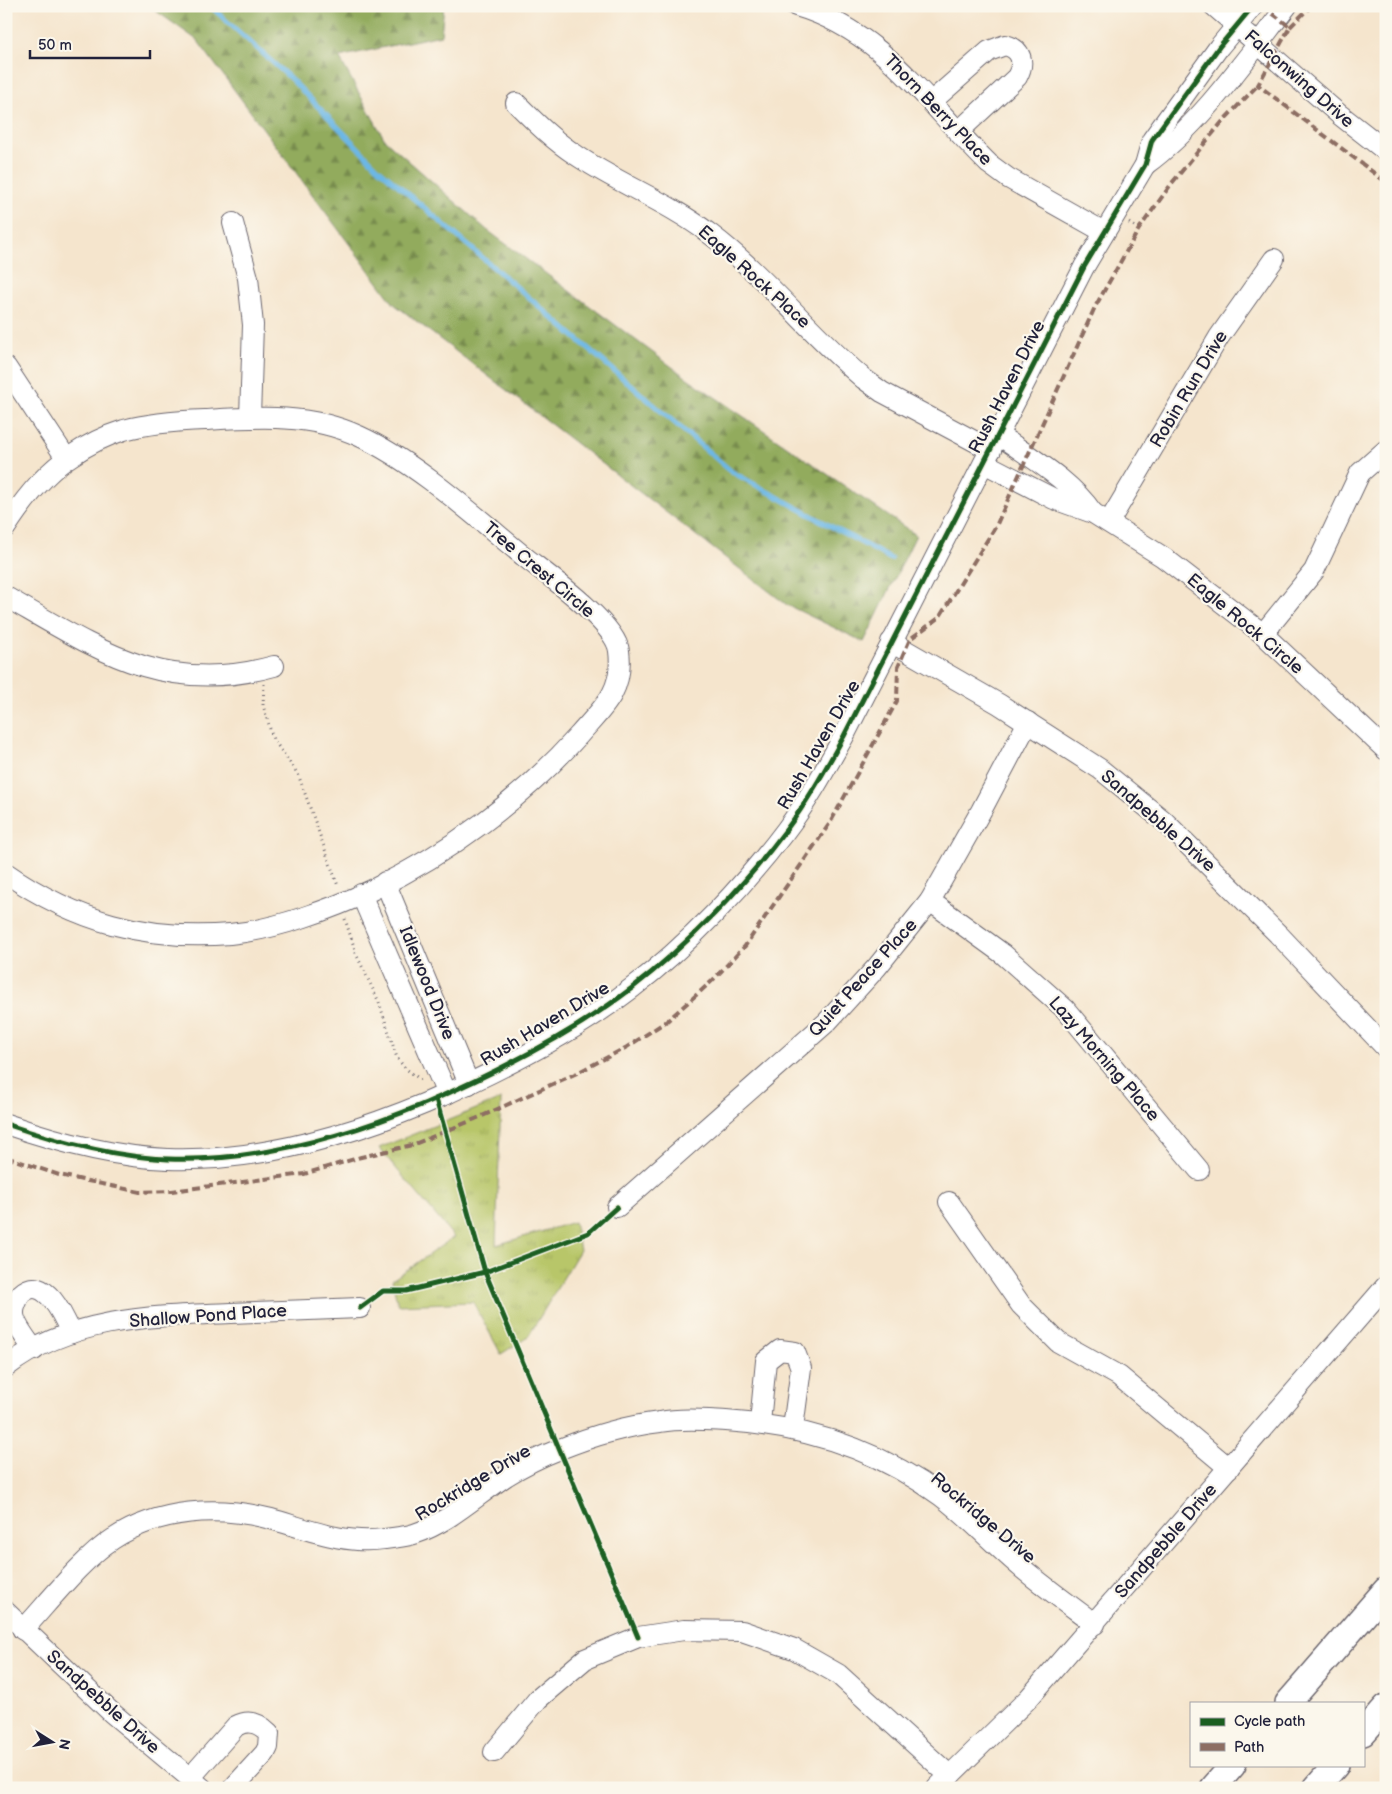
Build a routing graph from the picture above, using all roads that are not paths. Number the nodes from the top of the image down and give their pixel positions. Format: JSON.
{"nodes":[{"id":1,"x":796,"y":6,"type":"edge"},
{"id":2,"x":1214,"y":6,"type":"edge"},
{"id":3,"x":1253,"y":6,"type":"edge"},
{"id":4,"x":1287,"y":6,"type":"edge"},
{"id":5,"x":1237,"y":25,"type":"junction"},
{"id":6,"x":1258,"y":43,"type":"junction"},
{"id":7,"x":932,"y":102,"type":"junction"},
{"id":8,"x":516,"y":103,"type":"dead end"},
{"id":9,"x":958,"y":132,"type":"junction"},
{"id":10,"x":1386,"y":151,"type":"edge"},
{"id":11,"x":1145,"y":165,"type":"junction"},
{"id":12,"x":233,"y":223,"type":"dead end"},
{"id":13,"x":1104,"y":232,"type":"junction"},
{"id":14,"x":1274,"y":259,"type":"dead end"},
{"id":15,"x":6,"y":367,"type":"edge"},
{"id":16,"x":250,"y":417,"type":"junction"},
{"id":17,"x":991,"y":450,"type":"junction"},
{"id":18,"x":1386,"y":450,"type":"edge"},
{"id":19,"x":66,"y":458,"type":"junction"},
{"id":20,"x":1101,"y":517,"type":"junction"},
{"id":21,"x":6,"y":527,"type":"edge"},
{"id":22,"x":6,"y":597,"type":"edge"},
{"id":23,"x":1263,"y":634,"type":"junction"},
{"id":24,"x":891,"y":642,"type":"junction"},
{"id":25,"x":274,"y":666,"type":"dead end"},
{"id":26,"x":1028,"y":722,"type":"junction"},
{"id":27,"x":1386,"y":750,"type":"edge"},
{"id":28,"x":6,"y":873,"type":"edge"},
{"id":29,"x":385,"y":882,"type":"junction"},
{"id":30,"x":361,"y":894,"type":"junction"},
{"id":31,"x":930,"y":901,"type":"junction"},
{"id":32,"x":1386,"y":1048,"type":"edge"},
{"id":33,"x":469,"y":1084,"type":"junction"},
{"id":34,"x":441,"y":1096,"type":"junction"},
{"id":35,"x":6,"y":1124,"type":"edge"},
{"id":36,"x":1199,"y":1170,"type":"dead end"},
{"id":37,"x":949,"y":1202,"type":"dead end"},
{"id":38,"x":617,"y":1206,"type":"road end"},
{"id":39,"x":1386,"y":1286,"type":"edge"},
{"id":40,"x":360,"y":1308,"type":"road end"},
{"id":41,"x":71,"y":1333,"type":"junction"},
{"id":42,"x":34,"y":1350,"type":"junction"},
{"id":43,"x":6,"y":1367,"type":"edge"},
{"id":44,"x":760,"y":1423,"type":"junction"},
{"id":45,"x":793,"y":1428,"type":"junction"},
{"id":46,"x":1229,"y":1468,"type":"junction"},
{"id":47,"x":1386,"y":1590,"type":"edge"},
{"id":48,"x":6,"y":1612,"type":"edge"},
{"id":49,"x":1095,"y":1624,"type":"junction"},
{"id":50,"x":23,"y":1630,"type":"junction"},
{"id":51,"x":1289,"y":1702,"type":"edge"},
{"id":52,"x":1386,"y":1707,"type":"edge"},
{"id":53,"x":1364,"y":1733,"type":"edge"},
{"id":54,"x":494,"y":1752,"type":"dead end"},
{"id":55,"x":1232,"y":1766,"type":"edge"},
{"id":56,"x":1335,"y":1766,"type":"edge"},
{"id":57,"x":943,"y":1782,"type":"edge"},
{"id":58,"x":196,"y":1783,"type":"edge"},
{"id":59,"x":233,"y":1788,"type":"edge"},
{"id":60,"x":1213,"y":1788,"type":"edge"},
{"id":61,"x":1316,"y":1788,"type":"edge"}],
"edges":[{"from":1,"to":7,"type":"street","name":"Thorn Berry Place"},
{"from":2,"to":5,"type":"street","name":"Falconwing Drive"},
{"from":3,"to":5,"type":"street","name":"Rush Haven Drive"},
{"from":4,"to":6,"type":"street","name":"Rush Haven Drive"},
{"from":5,"to":6,"type":"street","name":"Falconwing Drive"},
{"from":5,"to":11,"type":"street","name":"Rush Haven Drive"},
{"from":6,"to":10,"type":"street","name":"Falconwing Drive"},
{"from":6,"to":11,"type":"street","name":"Rush Haven Drive"},
{"from":7,"to":9,"type":"street","name":"Thorn Berry Place"},
{"from":7,"to":9,"type":"street"},
{"from":8,"to":17,"type":"street","name":"Eagle Rock Place"},
{"from":9,"to":13,"type":"street","name":"Thorn Berry Place"},
{"from":11,"to":13,"type":"street","name":"Rush Haven Drive"},
{"from":12,"to":16,"type":"street"},
{"from":13,"to":17,"type":"street","name":"Rush Haven Drive"},
{"from":14,"to":20,"type":"street","name":"Robin Run Drive"},
{"from":15,"to":19,"type":"street"},
{"from":16,"to":19,"type":"street","name":"Tree Crest Circle"},
{"from":16,"to":29,"type":"street","name":"Tree Crest Circle"},
{"from":17,"to":20,"type":"street","name":"Eagle Rock Circle"},
{"from":17,"to":20,"type":"street","name":"Eagle Rock Circle"},
{"from":17,"to":24,"type":"street","name":"Rush Haven Drive"},
{"from":18,"to":23,"type":"street"},
{"from":19,"to":21,"type":"street","name":"Tree Crest Circle"},
{"from":20,"to":23,"type":"street","name":"Eagle Rock Circle"},
{"from":22,"to":25,"type":"street"},
{"from":23,"to":27,"type":"street","name":"Eagle Rock Circle"},
{"from":24,"to":26,"type":"street","name":"Sandpebble Drive"},
{"from":24,"to":33,"type":"street","name":"Rush Haven Drive"},
{"from":26,"to":31,"type":"street","name":"Quiet Peace Place"},
{"from":26,"to":32,"type":"street","name":"Sandpebble Drive"},
{"from":28,"to":30,"type":"street","name":"Tree Crest Circle"},
{"from":29,"to":30,"type":"street","name":"Tree Crest Circle"},
{"from":29,"to":33,"type":"street","name":"Idlewood Drive"},
{"from":30,"to":34,"type":"street","name":"Idlewood Drive"},
{"from":31,"to":36,"type":"street","name":"Lazy Morning Place"},
{"from":31,"to":38,"type":"street","name":"Quiet Peace Place"},
{"from":33,"to":34,"type":"street","name":"Rush Haven Drive"},
{"from":34,"to":35,"type":"street","name":"Rush Haven Drive"},
{"from":37,"to":46,"type":"street"},
{"from":39,"to":46,"type":"street","name":"Sandpebble Drive"},
{"from":40,"to":41,"type":"street","name":"Shallow Pond Place"},
{"from":41,"to":42,"type":"street","name":"Shallow Pond Place"},
{"from":41,"to":42,"type":"street"},
{"from":42,"to":43,"type":"street","name":"Shallow Pond Place"},
{"from":44,"to":45,"type":"street","name":"Rockridge Drive"},
{"from":44,"to":45,"type":"street"},
{"from":44,"to":50,"type":"street","name":"Rockridge Drive"},
{"from":45,"to":49,"type":"street","name":"Rockridge Drive"},
{"from":46,"to":49,"type":"street","name":"Sandpebble Drive"},
{"from":47,"to":51,"type":"main road"},
{"from":48,"to":50,"type":"street","name":"Sandpebble Drive"},
{"from":49,"to":57,"type":"street","name":"Sandpebble Drive"},
{"from":50,"to":58,"type":"street","name":"Sandpebble Drive"},
{"from":52,"to":53,"type":"main road"},
{"from":54,"to":57,"type":"street"},
{"from":55,"to":60,"type":"main road"},
{"from":56,"to":61,"type":"main road"},
{"from":58,"to":59,"type":"street"}]}
